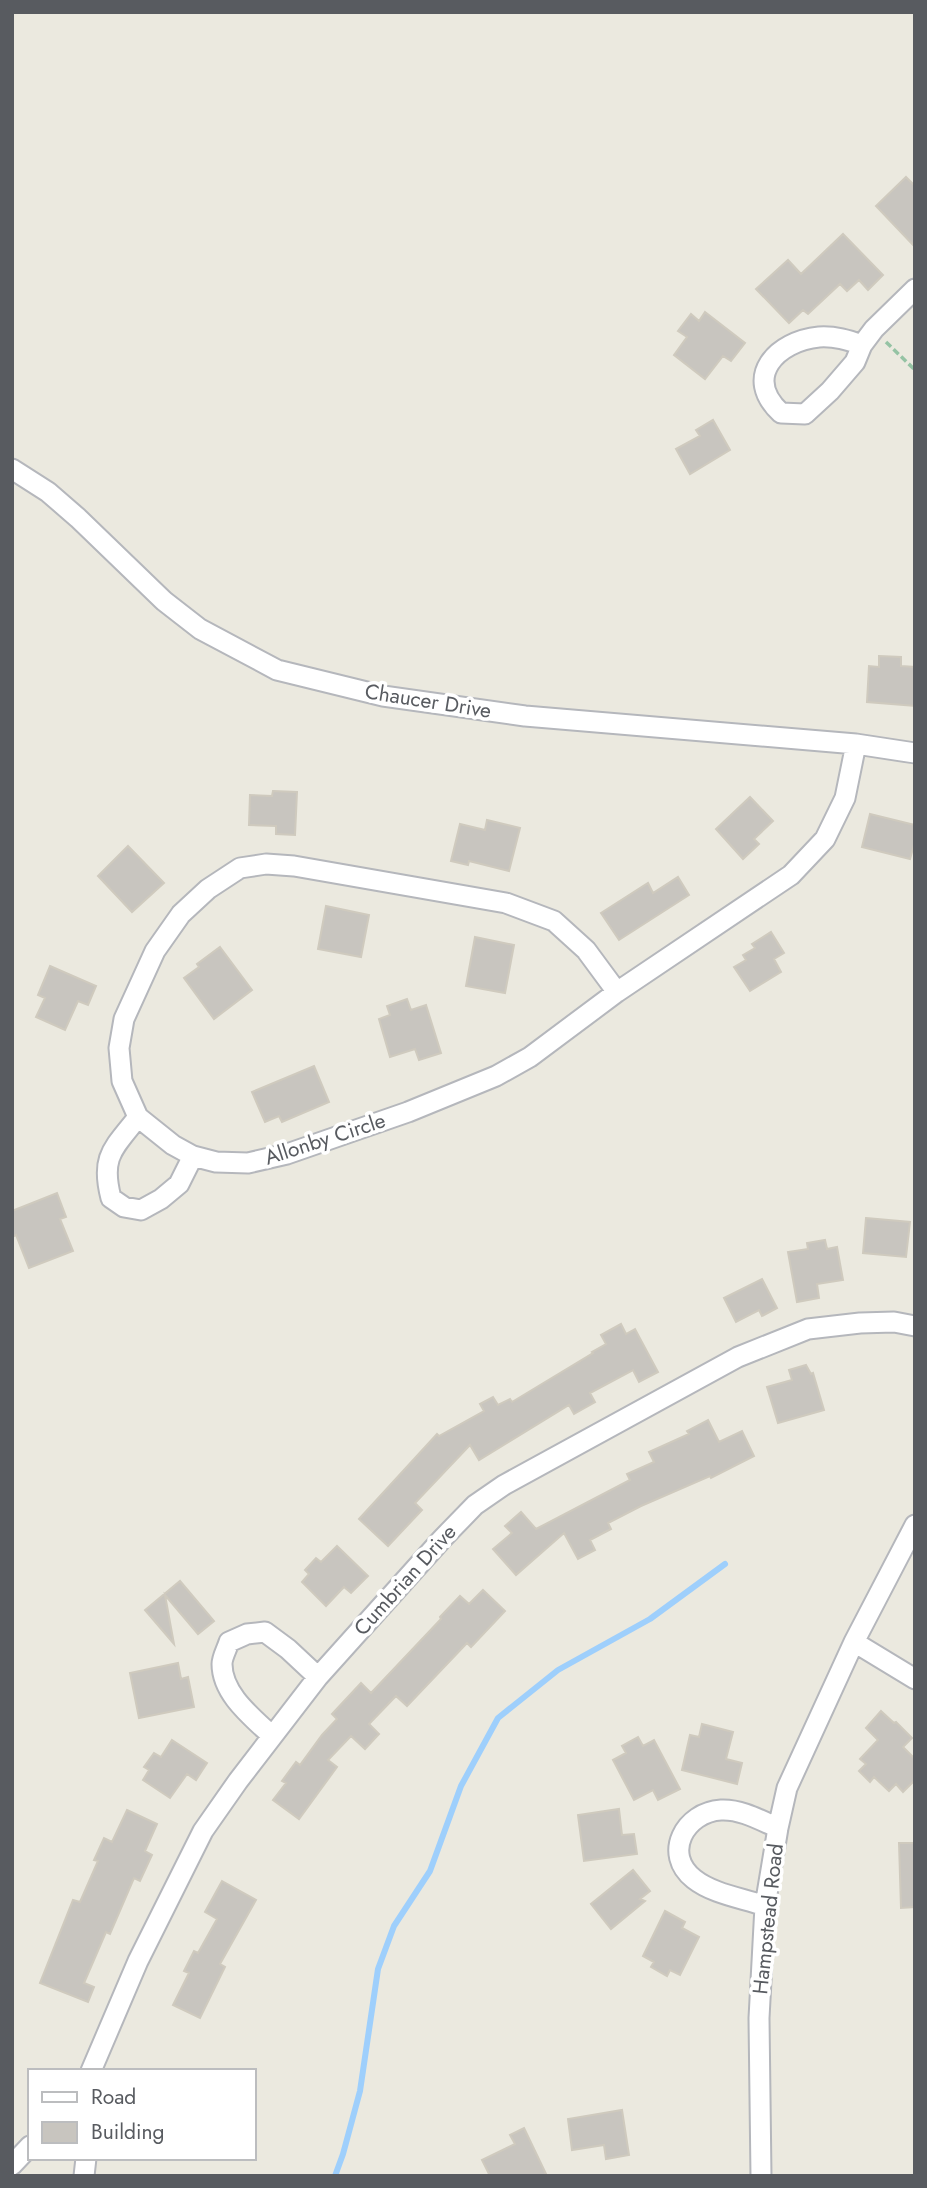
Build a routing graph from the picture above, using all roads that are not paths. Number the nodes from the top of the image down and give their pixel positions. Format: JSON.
{"nodes":[{"id":1,"x":915,"y":289,"type":"edge"},
{"id":2,"x":868,"y":337,"type":"junction"},
{"id":3,"x":12,"y":469,"type":"edge"},
{"id":4,"x":856,"y":744,"type":"junction"},
{"id":5,"x":915,"y":752,"type":"edge"},
{"id":6,"x":617,"y":992,"type":"junction"},
{"id":7,"x":138,"y":1117,"type":"junction"},
{"id":8,"x":193,"y":1156,"type":"junction"},
{"id":9,"x":915,"y":1326,"type":"edge"},
{"id":10,"x":915,"y":1525,"type":"edge"},
{"id":11,"x":853,"y":1642,"type":"junction"},
{"id":12,"x":318,"y":1677,"type":"junction"},
{"id":13,"x":915,"y":1679,"type":"edge"},
{"id":14,"x":272,"y":1737,"type":"junction"},
{"id":15,"x":778,"y":1828,"type":"junction"},
{"id":16,"x":765,"y":1906,"type":"junction"},
{"id":17,"x":92,"y":2069,"type":"edge"},
{"id":18,"x":28,"y":2148,"type":"edge"},
{"id":19,"x":12,"y":2165,"type":"edge"},
{"id":20,"x":761,"y":2176,"type":"edge"}],
"edges":[{"from":1,"to":2,"type":"street"},
{"from":2,"to":2,"type":"street"},
{"from":3,"to":4,"type":"street","name":"Chaucer Drive"},
{"from":4,"to":5,"type":"street","name":"Chaucer Drive"},
{"from":4,"to":6,"type":"street","name":"Allonby Circle"},
{"from":6,"to":7,"type":"street","name":"Allonby Circle"},
{"from":6,"to":8,"type":"street","name":"Allonby Circle"},
{"from":7,"to":8,"type":"street","name":"Allonby Circle"},
{"from":7,"to":8,"type":"street"},
{"from":9,"to":12,"type":"street","name":"Cumbrian Drive"},
{"from":10,"to":11,"type":"street","name":"Hampstead Road"},
{"from":11,"to":13,"type":"street"},
{"from":11,"to":15,"type":"street","name":"Hampstead Road"},
{"from":12,"to":14,"type":"street","name":"Cumbrian Drive"},
{"from":12,"to":14,"type":"street"},
{"from":14,"to":17,"type":"street","name":"Cumbrian Drive"},
{"from":15,"to":16,"type":"street","name":"Hampstead Road"},
{"from":15,"to":16,"type":"street"},
{"from":16,"to":20,"type":"street","name":"Hampstead Road"},
{"from":18,"to":19,"type":"street"}]}
